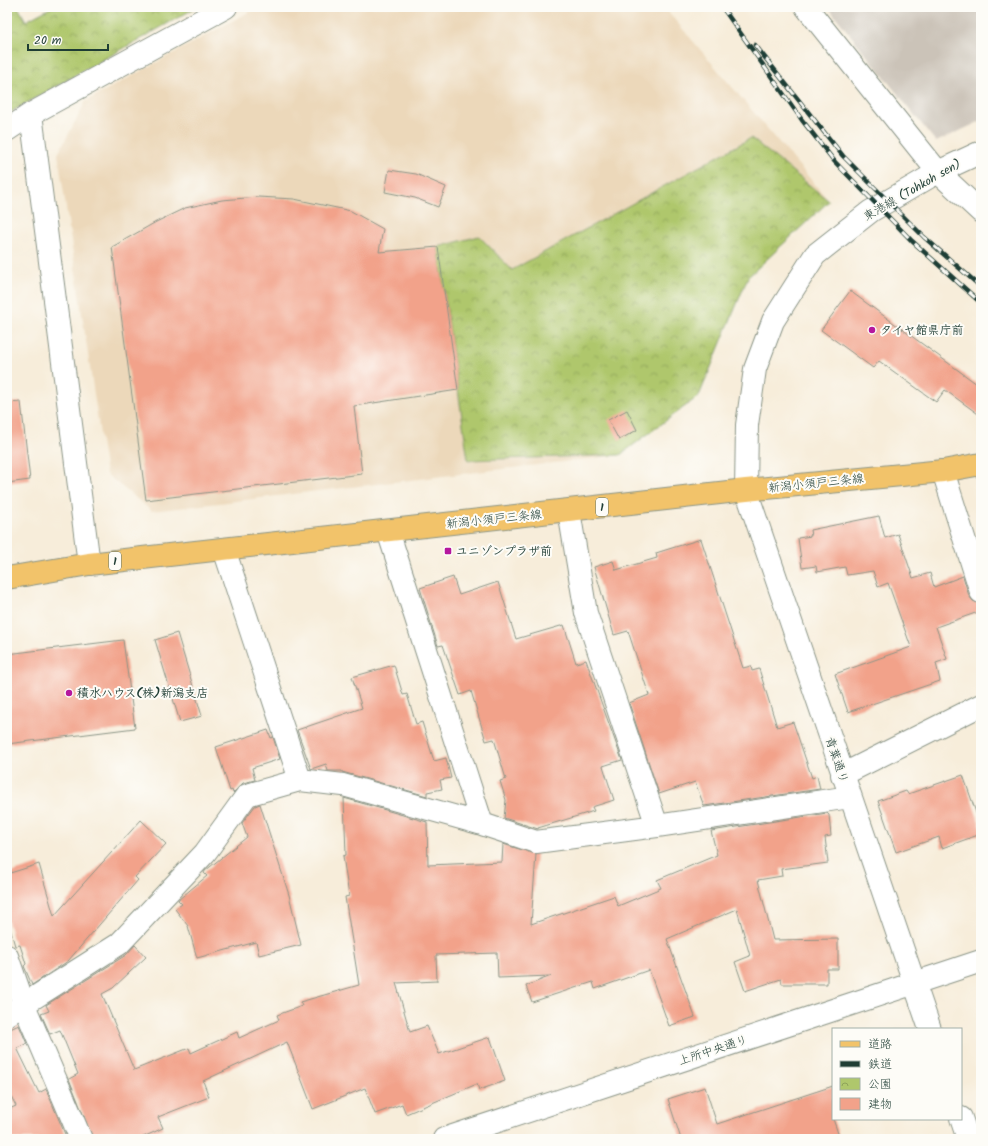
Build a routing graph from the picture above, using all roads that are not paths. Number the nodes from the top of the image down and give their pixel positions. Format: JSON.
{"nodes":[{"id":1,"x":226,"y":7,"type":"edge"},
{"id":2,"x":806,"y":7,"type":"edge"},
{"id":3,"x":31,"y":114,"type":"junction"},
{"id":4,"x":7,"y":130,"type":"edge"},
{"id":5,"x":981,"y":152,"type":"edge"},
{"id":6,"x":938,"y":172,"type":"junction"},
{"id":7,"x":981,"y":212,"type":"edge"},
{"id":8,"x":981,"y":464,"type":"edge"},
{"id":9,"x":943,"y":471,"type":"junction"},
{"id":10,"x":746,"y":490,"type":"junction"},
{"id":11,"x":569,"y":511,"type":"junction"},
{"id":12,"x":388,"y":531,"type":"junction"},
{"id":13,"x":224,"y":549,"type":"junction"},
{"id":14,"x":88,"y":564,"type":"junction"},
{"id":15,"x":7,"y":578,"type":"edge"},
{"id":16,"x":981,"y":592,"type":"edge"},
{"id":17,"x":981,"y":705,"type":"edge"},
{"id":18,"x":842,"y":775,"type":"junction"},
{"id":19,"x":300,"y":780,"type":"junction"},
{"id":20,"x":850,"y":797,"type":"junction"},
{"id":21,"x":482,"y":824,"type":"junction"},
{"id":22,"x":656,"y":826,"type":"junction"},
{"id":23,"x":7,"y":956,"type":"edge"},
{"id":24,"x":981,"y":961,"type":"edge"},
{"id":25,"x":914,"y":983,"type":"junction"},
{"id":26,"x":16,"y":1010,"type":"edge"},
{"id":27,"x":930,"y":1028,"type":"edge"},
{"id":28,"x":962,"y":1120,"type":"edge"},
{"id":29,"x":81,"y":1139,"type":"edge"},
{"id":30,"x":444,"y":1139,"type":"edge"},
{"id":31,"x":968,"y":1139,"type":"edge"}],
"edges":[{"from":1,"to":3,"type":"street"},
{"from":2,"to":6,"type":"street"},
{"from":3,"to":4,"type":"street"},
{"from":3,"to":14,"type":"street"},
{"from":5,"to":6,"type":"street","name":"東港線 (Tohkoh sen)"},
{"from":6,"to":7,"type":"street"},
{"from":6,"to":10,"type":"street","name":"東港線 (Tohkoh sen)"},
{"from":8,"to":9,"type":"main road","name":"新潟小須戸三条線","number":"1"},
{"from":9,"to":10,"type":"main road","name":"新潟小須戸三条線","number":"1"},
{"from":9,"to":16,"type":"street"},
{"from":10,"to":11,"type":"main road","name":"新潟小須戸三条線","number":"1"},
{"from":10,"to":18,"type":"street","name":"青葉通り"},
{"from":11,"to":12,"type":"main road","name":"新潟小須戸三条線","number":"1"},
{"from":11,"to":22,"type":"street"},
{"from":12,"to":13,"type":"main road","name":"新潟小須戸三条線","number":"1"},
{"from":12,"to":21,"type":"street"},
{"from":13,"to":14,"type":"main road","name":"新潟小須戸三条線","number":"1"},
{"from":13,"to":19,"type":"street"},
{"from":14,"to":15,"type":"main road","name":"新潟小須戸三条線","number":"1"},
{"from":17,"to":18,"type":"street"},
{"from":18,"to":20,"type":"street","name":"青葉通り"},
{"from":19,"to":21,"type":"street"},
{"from":19,"to":26,"type":"street"},
{"from":20,"to":22,"type":"street"},
{"from":20,"to":25,"type":"street","name":"青葉通り"},
{"from":21,"to":22,"type":"street"},
{"from":23,"to":26,"type":"street"},
{"from":24,"to":25,"type":"street","name":"上所中央通り"},
{"from":25,"to":27,"type":"street","name":"青葉通り"},
{"from":25,"to":30,"type":"street","name":"上所中央通り"},
{"from":26,"to":29,"type":"street"},
{"from":28,"to":31,"type":"street"}]}
